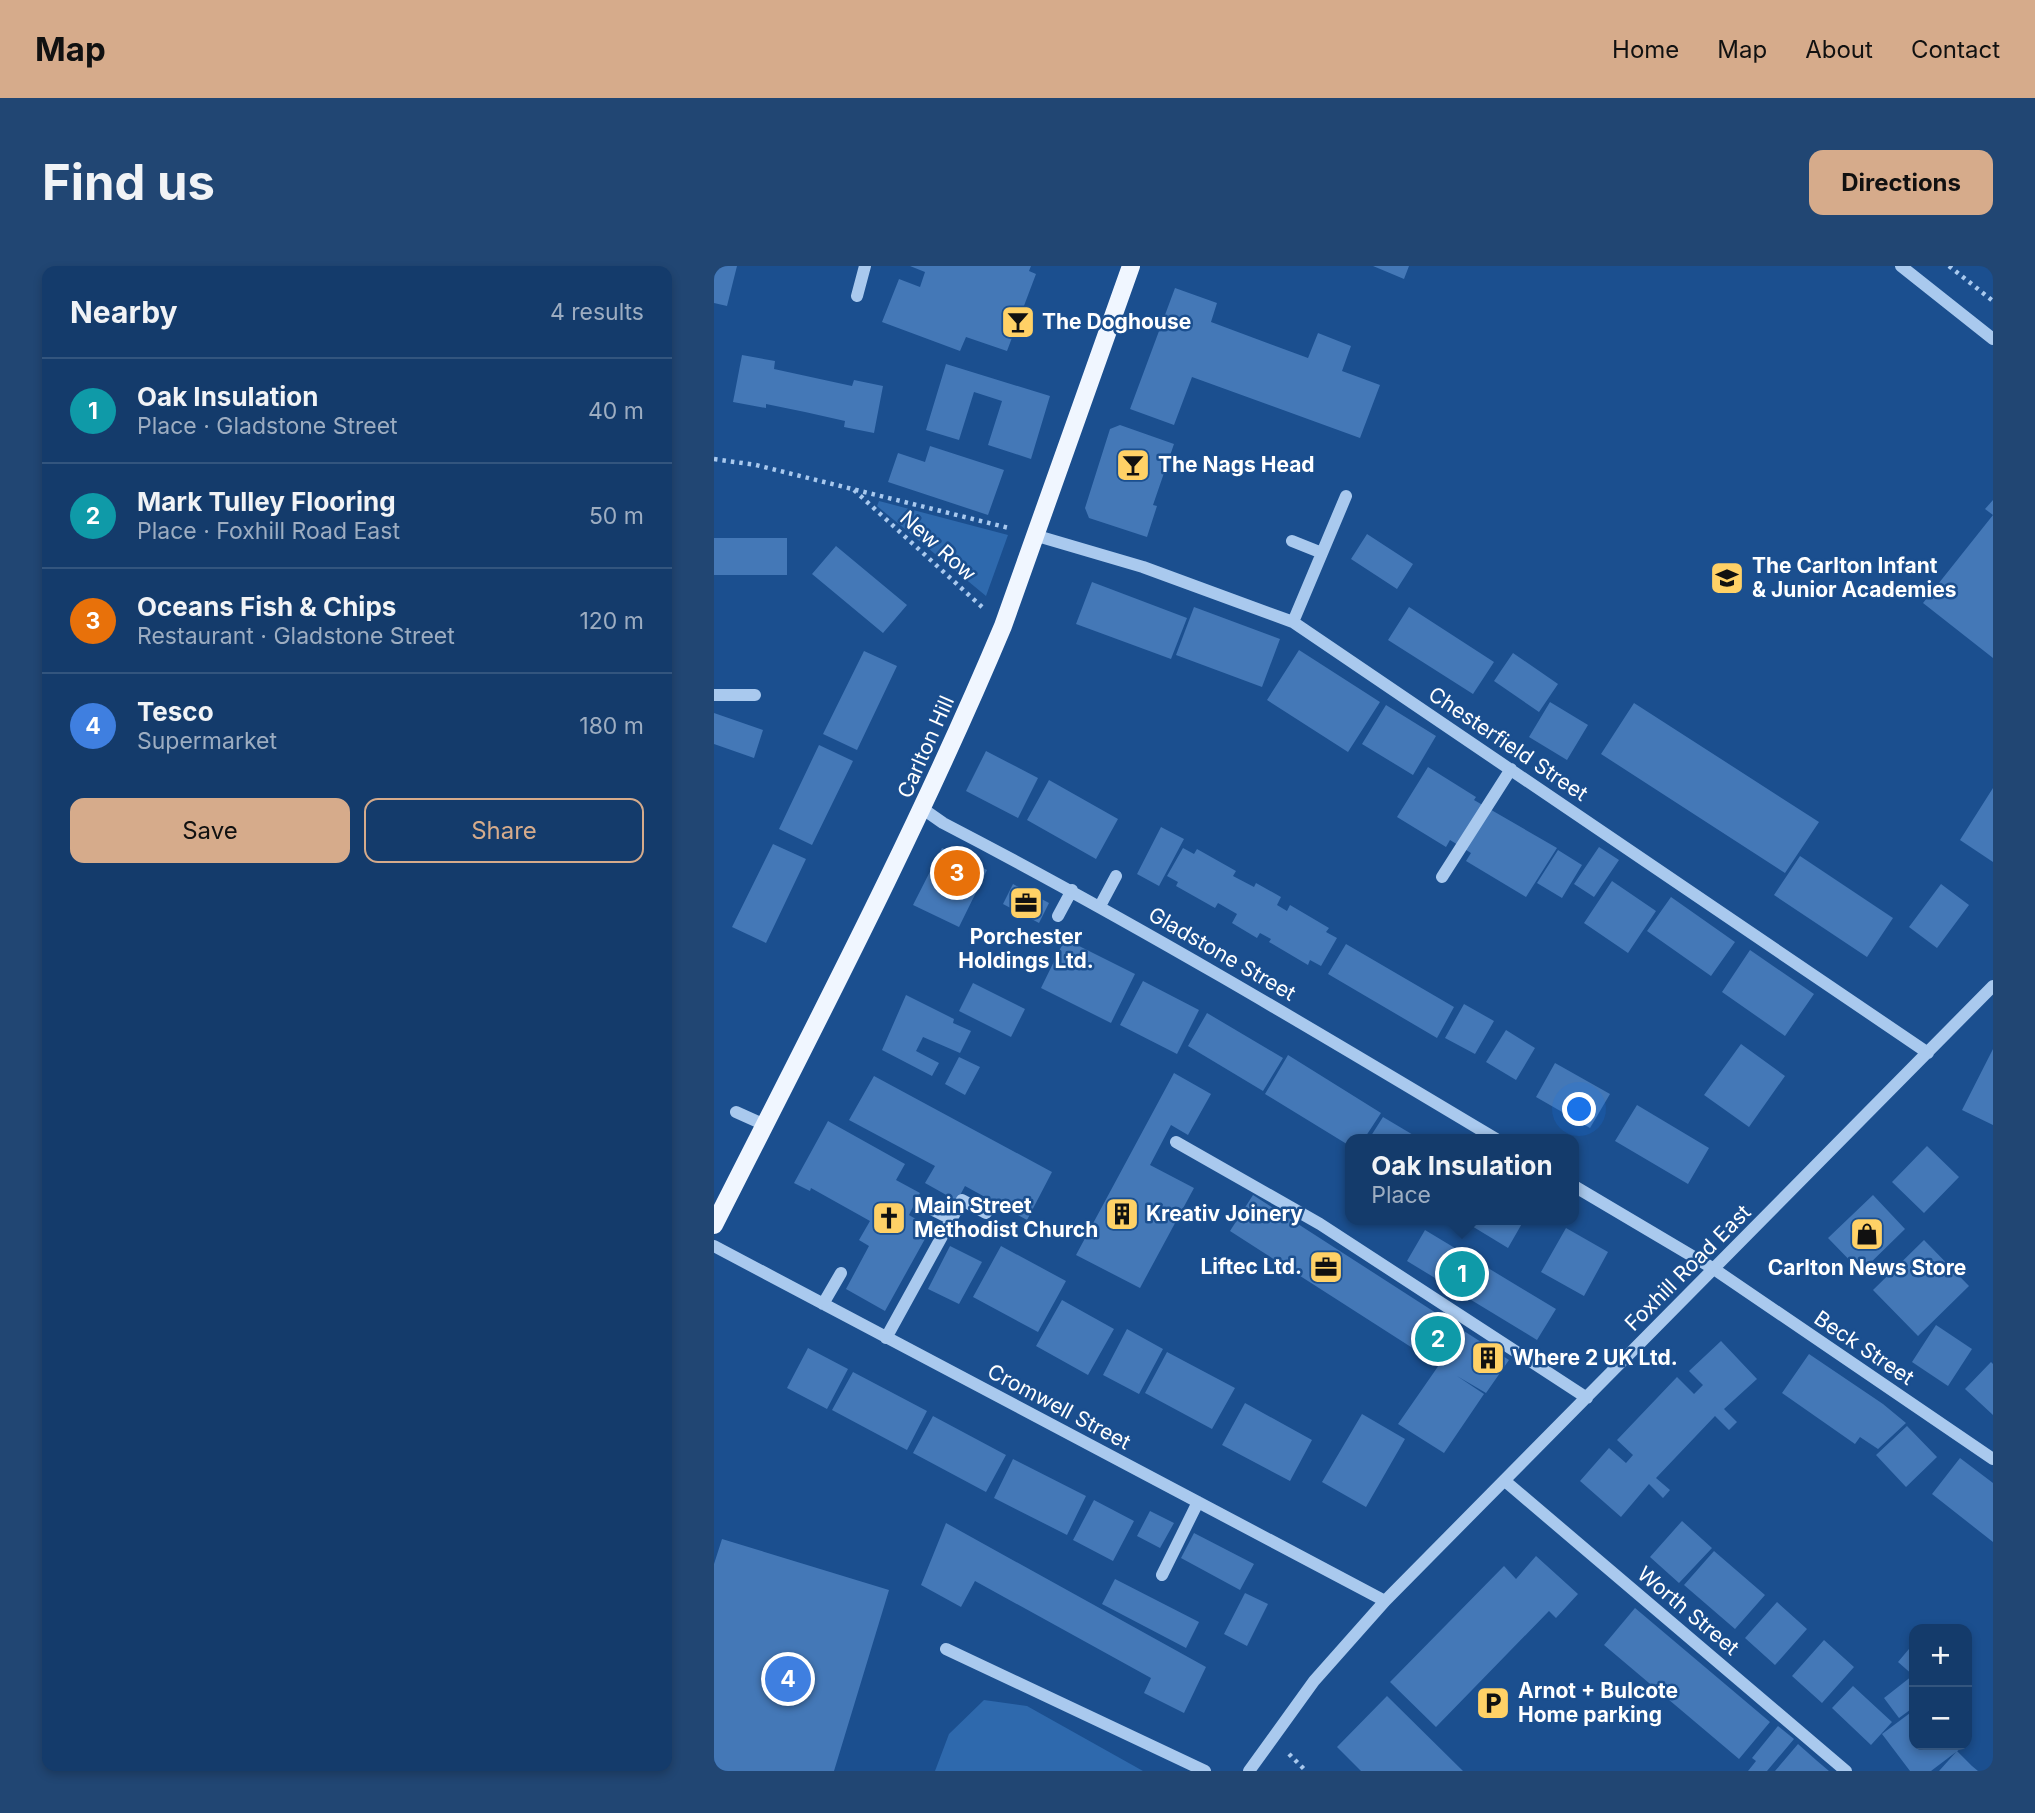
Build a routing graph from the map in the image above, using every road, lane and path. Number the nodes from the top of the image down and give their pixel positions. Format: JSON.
{"nodes":[{"id":1,"x":865,"y":266,"type":"edge"},
{"id":2,"x":1131,"y":266,"type":"edge"},
{"id":3,"x":1901,"y":266,"type":"edge"},
{"id":4,"x":1949,"y":266,"type":"edge"},
{"id":5,"x":858,"y":296,"type":"dead end"},
{"id":6,"x":1993,"y":301,"type":"edge"},
{"id":7,"x":1993,"y":339,"type":"edge"},
{"id":8,"x":714,"y":459,"type":"edge"},
{"id":9,"x":852,"y":489,"type":"junction"},
{"id":10,"x":1346,"y":496,"type":"dead end"},
{"id":11,"x":1034,"y":534,"type":"junction"},
{"id":12,"x":1292,"y":541,"type":"dead end"},
{"id":13,"x":1322,"y":553,"type":"junction"},
{"id":14,"x":1293,"y":622,"type":"junction"},
{"id":15,"x":1003,"y":626,"type":"junction"},
{"id":16,"x":714,"y":695,"type":"edge"},
{"id":17,"x":755,"y":695,"type":"dead end"},
{"id":18,"x":1511,"y":769,"type":"junction"},
{"id":19,"x":923,"y":810,"type":"junction"},
{"id":20,"x":1115,"y":876,"type":"dead end"},
{"id":21,"x":1442,"y":877,"type":"dead end"},
{"id":22,"x":1072,"y":890,"type":"junction"},
{"id":23,"x":1100,"y":906,"type":"junction"},
{"id":24,"x":1058,"y":916,"type":"dead end"},
{"id":25,"x":1993,"y":986,"type":"edge"},
{"id":26,"x":1928,"y":1053,"type":"junction"},
{"id":27,"x":736,"y":1112,"type":"dead end"},
{"id":28,"x":765,"y":1125,"type":"junction"},
{"id":29,"x":1488,"y":1134,"type":"edge"},
{"id":30,"x":1176,"y":1142,"type":"dead end"},
{"id":31,"x":1579,"y":1189,"type":"edge"},
{"id":32,"x":927,"y":1207,"type":"dead end"},
{"id":33,"x":986,"y":1213,"type":"dead end"},
{"id":34,"x":951,"y":1219,"type":"junction"},
{"id":35,"x":714,"y":1225,"type":"edge"},
{"id":36,"x":714,"y":1246,"type":"edge"},
{"id":37,"x":1714,"y":1269,"type":"junction"},
{"id":38,"x":841,"y":1273,"type":"dead end"},
{"id":39,"x":823,"y":1304,"type":"junction"},
{"id":40,"x":886,"y":1338,"type":"junction"},
{"id":41,"x":1587,"y":1398,"type":"junction"},
{"id":42,"x":1993,"y":1459,"type":"edge"},
{"id":43,"x":1505,"y":1481,"type":"junction"},
{"id":44,"x":1198,"y":1502,"type":"junction"},
{"id":45,"x":1162,"y":1575,"type":"dead end"},
{"id":46,"x":1385,"y":1601,"type":"junction"},
{"id":47,"x":946,"y":1649,"type":"dead end"},
{"id":48,"x":1205,"y":1771,"type":"edge"},
{"id":49,"x":1249,"y":1771,"type":"edge"},
{"id":50,"x":1846,"y":1771,"type":"edge"}],
"edges":[{"from":1,"to":5,"type":"street"},
{"from":2,"to":11,"type":"main road","name":"Carlton Hill"},
{"from":3,"to":7,"type":"street"},
{"from":4,"to":6,"type":"path"},
{"from":8,"to":9,"type":"path","name":"New Row"},
{"from":9,"to":11,"type":"path","name":"New Row"},
{"from":9,"to":15,"type":"path","name":"New Row"},
{"from":10,"to":13,"type":"street"},
{"from":11,"to":14,"type":"street","name":"Chesterfield Street"},
{"from":11,"to":15,"type":"main road","name":"Carlton Hill"},
{"from":12,"to":13,"type":"street"},
{"from":13,"to":14,"type":"street"},
{"from":14,"to":18,"type":"street","name":"Chesterfield Street"},
{"from":15,"to":19,"type":"main road","name":"Carlton Hill"},
{"from":16,"to":17,"type":"street"},
{"from":18,"to":21,"type":"street"},
{"from":18,"to":26,"type":"street","name":"Chesterfield Street"},
{"from":19,"to":22,"type":"street","name":"Gladstone Street"},
{"from":19,"to":28,"type":"main road","name":"Carlton Hill"},
{"from":20,"to":23,"type":"street"},
{"from":22,"to":23,"type":"street","name":"Gladstone Street"},
{"from":22,"to":24,"type":"street"},
{"from":23,"to":29,"type":"street","name":"Gladstone Street"},
{"from":25,"to":26,"type":"street","name":"Foxhill Road East"},
{"from":26,"to":37,"type":"street","name":"Foxhill Road East"},
{"from":27,"to":28,"type":"street"},
{"from":28,"to":35,"type":"main road","name":"Carlton Hill"},
{"from":30,"to":41,"type":"street"},
{"from":31,"to":37,"type":"street"},
{"from":32,"to":34,"type":"street"},
{"from":33,"to":34,"type":"street"},
{"from":34,"to":40,"type":"street"},
{"from":36,"to":39,"type":"street","name":"Cromwell Street"},
{"from":37,"to":41,"type":"street","name":"Foxhill Road East"},
{"from":37,"to":42,"type":"street","name":"Beck Street"},
{"from":38,"to":39,"type":"street"},
{"from":39,"to":40,"type":"street","name":"Cromwell Street"},
{"from":40,"to":44,"type":"street","name":"Cromwell Street"},
{"from":41,"to":43,"type":"street","name":"Foxhill Road East"},
{"from":43,"to":46,"type":"street","name":"Foxhill Road East"},
{"from":43,"to":50,"type":"street","name":"Worth Street"},
{"from":44,"to":45,"type":"street"},
{"from":44,"to":46,"type":"street","name":"Cromwell Street"},
{"from":46,"to":49,"type":"street","name":"Foxhill Road East"},
{"from":47,"to":48,"type":"street"}]}
